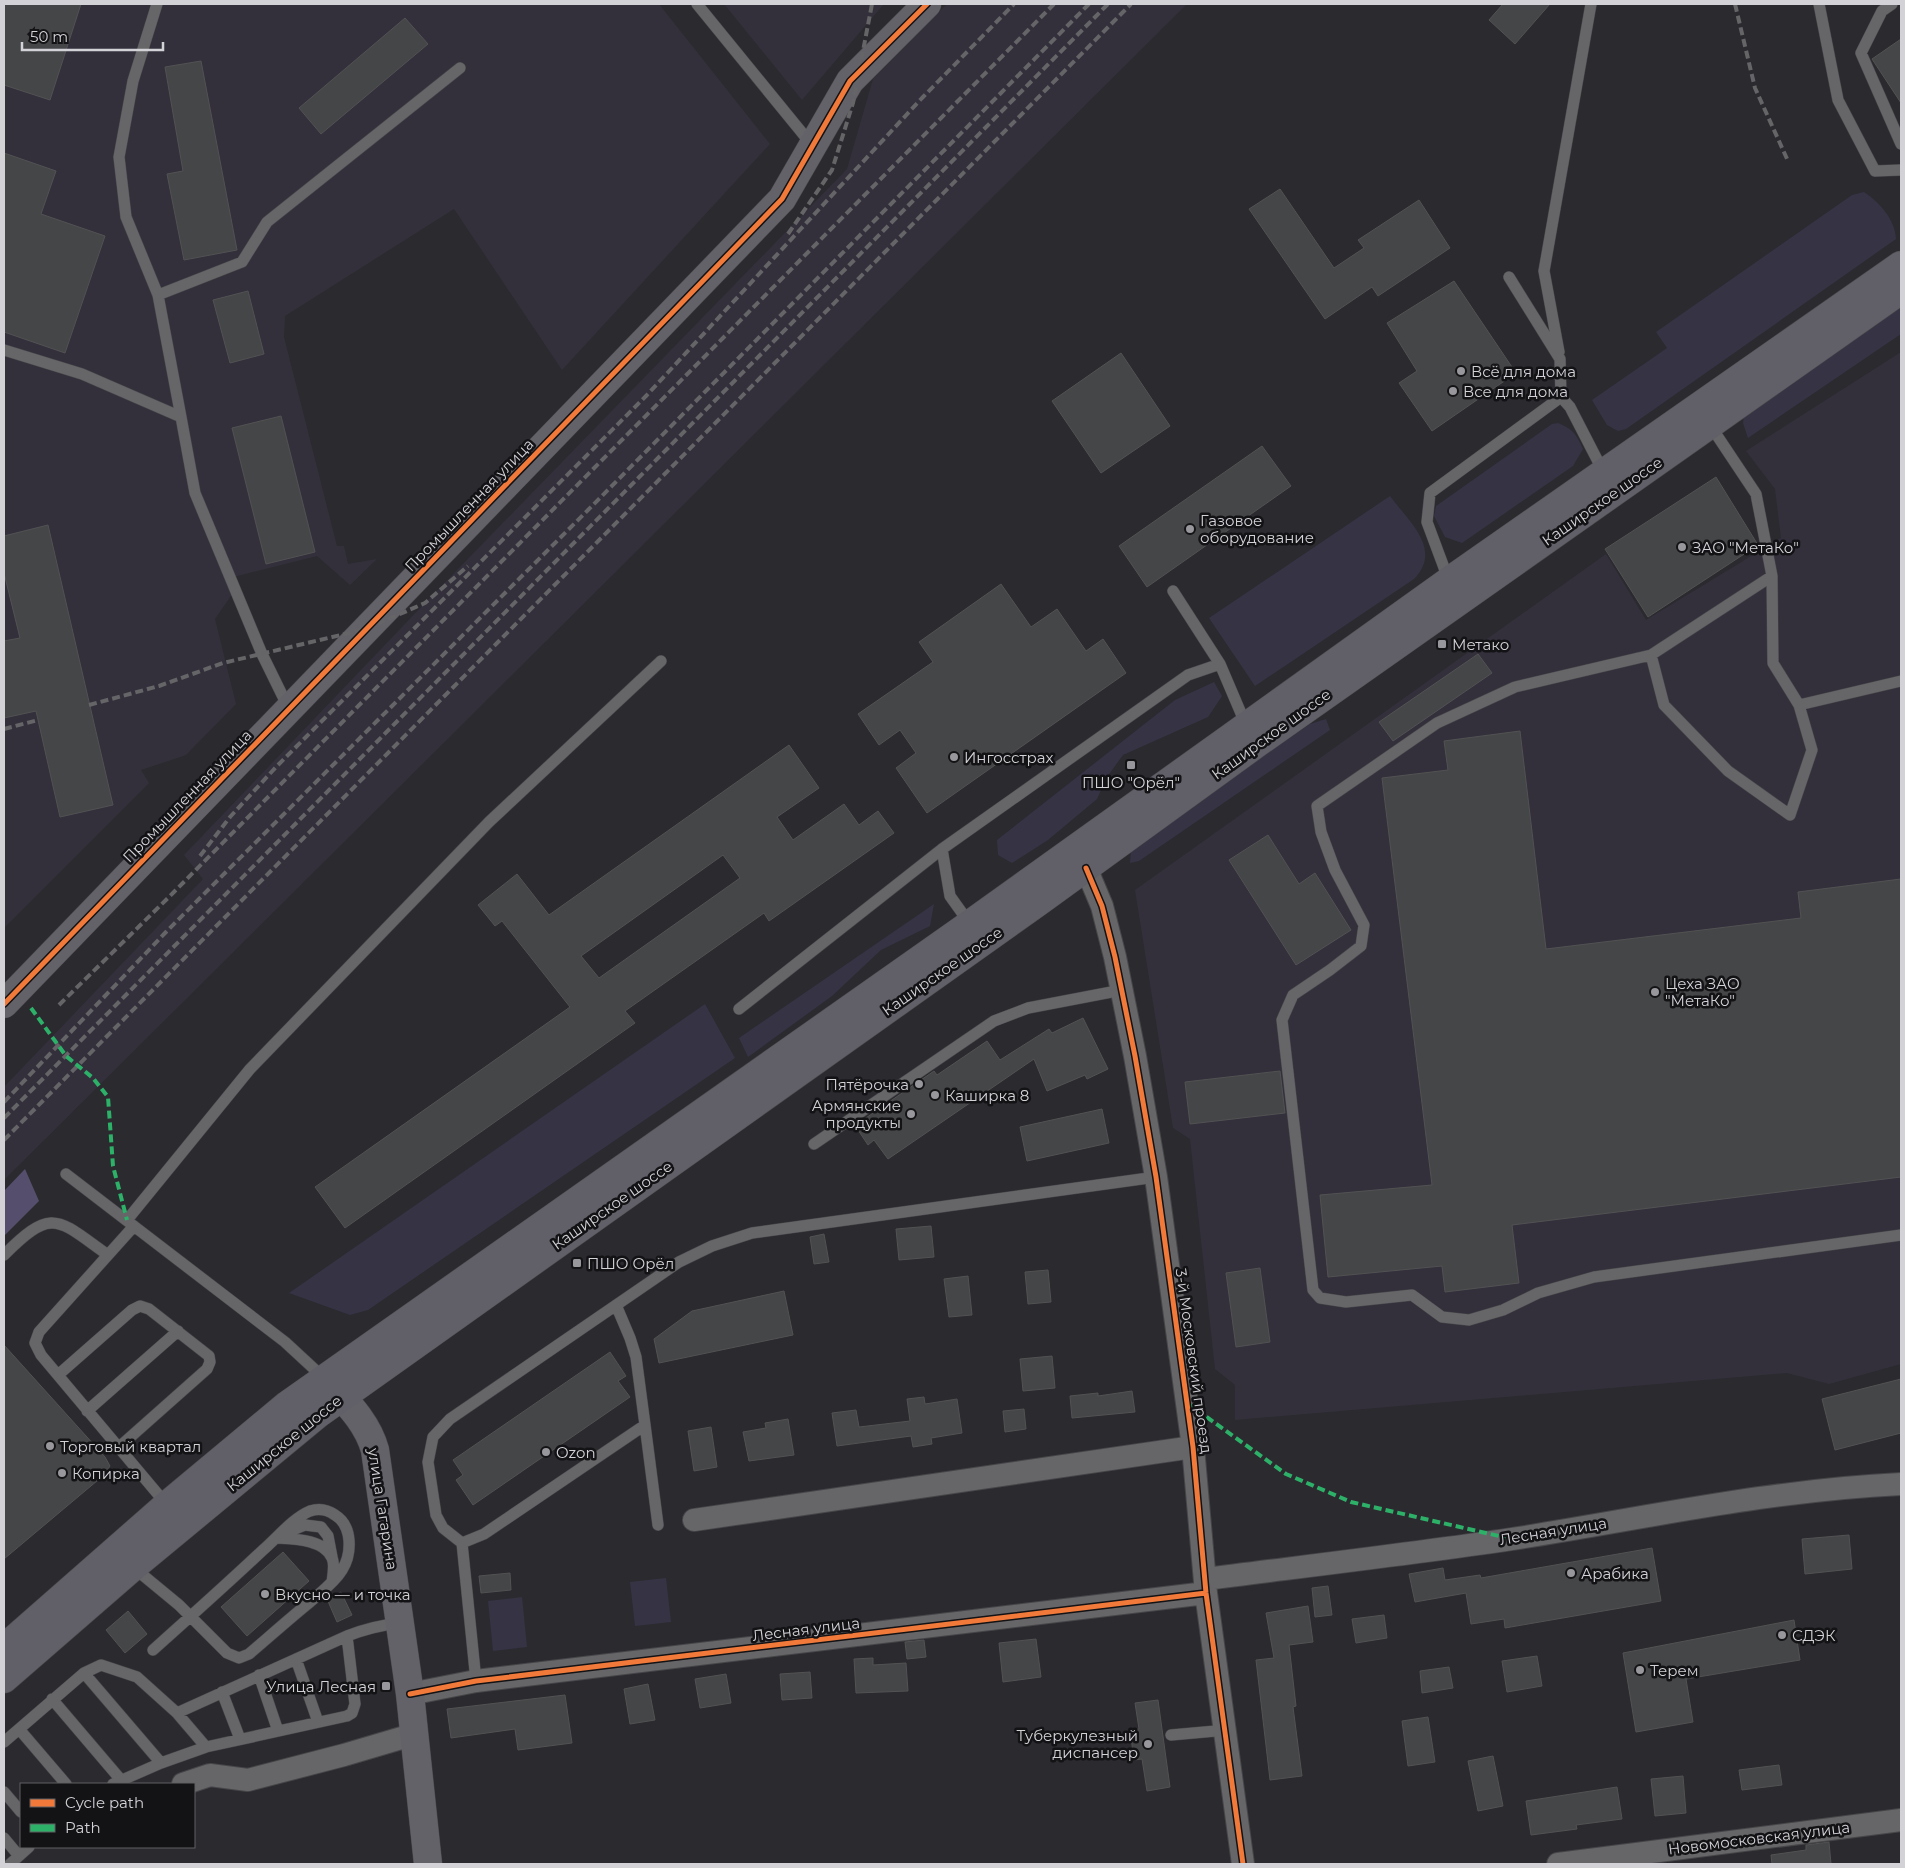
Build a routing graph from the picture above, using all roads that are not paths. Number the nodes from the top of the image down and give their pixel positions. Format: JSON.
{"nodes":[{"id":1,"x":157,"y":4,"type":"edge"},
{"id":2,"x":697,"y":4,"type":"edge"},
{"id":3,"x":927,"y":4,"type":"edge"},
{"id":4,"x":1590,"y":4,"type":"edge"},
{"id":5,"x":1819,"y":4,"type":"edge"},
{"id":6,"x":1892,"y":4,"type":"edge"},
{"id":7,"x":460,"y":68,"type":"dead end"},
{"id":8,"x":1901,"y":144,"type":"edge"},
{"id":9,"x":812,"y":145,"type":"junction"},
{"id":10,"x":1901,"y":170,"type":"edge"},
{"id":11,"x":1901,"y":265,"type":"edge"},
{"id":12,"x":1509,"y":277,"type":"dead end"},
{"id":13,"x":1901,"y":290,"type":"edge"},
{"id":14,"x":158,"y":295,"type":"junction"},
{"id":15,"x":4,"y":350,"type":"edge"},
{"id":16,"x":1560,"y":359,"type":"junction"},
{"id":17,"x":1561,"y":397,"type":"junction"},
{"id":18,"x":181,"y":417,"type":"junction"},
{"id":19,"x":1710,"y":425,"type":"junction"},
{"id":20,"x":1604,"y":473,"type":"junction"},
{"id":21,"x":1772,"y":576,"type":"junction"},
{"id":22,"x":1449,"y":581,"type":"junction"},
{"id":23,"x":1173,"y":591,"type":"dead end"},
{"id":24,"x":1651,"y":655,"type":"junction"},
{"id":25,"x":661,"y":661,"type":"dead end"},
{"id":26,"x":1220,"y":664,"type":"junction"},
{"id":27,"x":1901,"y":681,"type":"edge"},
{"id":28,"x":1799,"y":705,"type":"junction"},
{"id":29,"x":289,"y":709,"type":"junction"},
{"id":30,"x":1246,"y":725,"type":"junction"},
{"id":31,"x":942,"y":849,"type":"junction"},
{"id":32,"x":1086,"y":868,"type":"junction"},
{"id":33,"x":970,"y":924,"type":"junction"},
{"id":34,"x":1122,"y":990,"type":"junction"},
{"id":35,"x":4,"y":1004,"type":"edge"},
{"id":36,"x":739,"y":1009,"type":"dead end"},
{"id":37,"x":814,"y":1144,"type":"dead end"},
{"id":38,"x":66,"y":1174,"type":"dead end"},
{"id":39,"x":1156,"y":1177,"type":"junction"},
{"id":40,"x":131,"y":1223,"type":"junction"},
{"id":41,"x":1901,"y":1235,"type":"edge"},
{"id":42,"x":4,"y":1255,"type":"edge"},
{"id":43,"x":108,"y":1255,"type":"junction"},
{"id":44,"x":616,"y":1305,"type":"junction"},
{"id":45,"x":178,"y":1330,"type":"junction"},
{"id":46,"x":58,"y":1375,"type":"junction"},
{"id":47,"x":333,"y":1388,"type":"junction"},
{"id":48,"x":87,"y":1411,"type":"junction"},
{"id":49,"x":645,"y":1425,"type":"junction"},
{"id":50,"x":118,"y":1448,"type":"junction"},
{"id":51,"x":1193,"y":1448,"type":"junction"},
{"id":52,"x":1901,"y":1484,"type":"edge"},
{"id":53,"x":167,"y":1505,"type":"junction"},
{"id":54,"x":694,"y":1520,"type":"dead end"},
{"id":55,"x":658,"y":1525,"type":"dead end"},
{"id":56,"x":277,"y":1538,"type":"junction"},
{"id":57,"x":462,"y":1543,"type":"junction"},
{"id":58,"x":332,"y":1557,"type":"junction"},
{"id":59,"x":133,"y":1567,"type":"junction"},
{"id":60,"x":332,"y":1582,"type":"junction"},
{"id":61,"x":1206,"y":1586,"type":"junction"},
{"id":62,"x":190,"y":1616,"type":"junction"},
{"id":63,"x":400,"y":1623,"type":"junction"},
{"id":64,"x":347,"y":1636,"type":"junction"},
{"id":65,"x":4,"y":1648,"type":"edge"},
{"id":66,"x":153,"y":1650,"type":"dead end"},
{"id":67,"x":296,"y":1659,"type":"junction"},
{"id":68,"x":84,"y":1673,"type":"junction"},
{"id":69,"x":258,"y":1675,"type":"junction"},
{"id":70,"x":4,"y":1680,"type":"edge"},
{"id":71,"x":476,"y":1681,"type":"junction"},
{"id":72,"x":222,"y":1692,"type":"junction"},
{"id":73,"x":410,"y":1694,"type":"junction"},
{"id":74,"x":52,"y":1699,"type":"junction"},
{"id":75,"x":177,"y":1713,"type":"junction"},
{"id":76,"x":318,"y":1722,"type":"junction"},
{"id":77,"x":19,"y":1729,"type":"junction"},
{"id":78,"x":1227,"y":1730,"type":"junction"},
{"id":79,"x":278,"y":1731,"type":"junction"},
{"id":80,"x":415,"y":1734,"type":"junction"},
{"id":81,"x":1171,"y":1735,"type":"dead end"},
{"id":82,"x":240,"y":1739,"type":"junction"},
{"id":83,"x":4,"y":1742,"type":"edge"},
{"id":84,"x":206,"y":1747,"type":"junction"},
{"id":85,"x":161,"y":1763,"type":"junction"},
{"id":86,"x":117,"y":1782,"type":"edge"},
{"id":87,"x":65,"y":1783,"type":"edge"},
{"id":88,"x":186,"y":1783,"type":"edge"},
{"id":89,"x":4,"y":1792,"type":"edge"},
{"id":90,"x":20,"y":1811,"type":"edge"},
{"id":91,"x":1901,"y":1820,"type":"edge"},
{"id":92,"x":4,"y":1838,"type":"edge"},
{"id":93,"x":28,"y":1848,"type":"edge"},
{"id":94,"x":19,"y":1856,"type":"junction"},
{"id":95,"x":10,"y":1864,"type":"edge"},
{"id":96,"x":428,"y":1864,"type":"edge"},
{"id":97,"x":1243,"y":1864,"type":"edge"},
{"id":98,"x":1558,"y":1864,"type":"edge"}],
"edges":[{"from":1,"to":14,"type":"lane"},
{"from":2,"to":9,"type":"lane"},
{"from":3,"to":9,"type":"street","name":"Промышленная улица"},
{"from":4,"to":16,"type":"lane"},
{"from":5,"to":10,"type":"lane"},
{"from":6,"to":8,"type":"lane"},
{"from":7,"to":14,"type":"lane"},
{"from":9,"to":29,"type":"street","name":"Промышленная улица"},
{"from":11,"to":20,"type":"main road","name":"Каширское шоссе"},
{"from":12,"to":16,"type":"lane"},
{"from":13,"to":19,"type":"main road","name":"Каширское шоссе"},
{"from":14,"to":18,"type":"lane"},
{"from":15,"to":18,"type":"lane"},
{"from":16,"to":17,"type":"lane"},
{"from":17,"to":20,"type":"lane"},
{"from":17,"to":22,"type":"lane"},
{"from":18,"to":29,"type":"lane"},
{"from":19,"to":21,"type":"lane"},
{"from":19,"to":32,"type":"main road","name":"Каширское шоссе"},
{"from":20,"to":22,"type":"main road","name":"Каширское шоссе"},
{"from":21,"to":24,"type":"lane"},
{"from":21,"to":28,"type":"lane"},
{"from":22,"to":30,"type":"main road","name":"Каширское шоссе"},
{"from":23,"to":26,"type":"lane"},
{"from":24,"to":28,"type":"lane"},
{"from":24,"to":41,"type":"lane"},
{"from":25,"to":40,"type":"lane"},
{"from":26,"to":30,"type":"lane"},
{"from":26,"to":31,"type":"lane"},
{"from":27,"to":28,"type":"lane"},
{"from":29,"to":35,"type":"street","name":"Промышленная улица"},
{"from":30,"to":33,"type":"main road","name":"Каширское шоссе"},
{"from":31,"to":33,"type":"lane"},
{"from":31,"to":36,"type":"lane"},
{"from":32,"to":34,"type":"street","name":"3-й Московский проезд"},
{"from":32,"to":47,"type":"main road","name":"Каширское шоссе"},
{"from":33,"to":47,"type":"main road","name":"Каширское шоссе"},
{"from":34,"to":37,"type":"lane"},
{"from":34,"to":39,"type":"street","name":"3-й Московский проезд"},
{"from":38,"to":40,"type":"lane","name":"улица Гагарина"},
{"from":39,"to":44,"type":"lane"},
{"from":39,"to":51,"type":"street","name":"3-й Московский проезд"},
{"from":40,"to":43,"type":"lane"},
{"from":40,"to":47,"type":"lane","name":"улица Гагарина"},
{"from":42,"to":43,"type":"lane"},
{"from":43,"to":46,"type":"lane"},
{"from":44,"to":49,"type":"lane"},
{"from":44,"to":57,"type":"lane"},
{"from":45,"to":46,"type":"lane"},
{"from":45,"to":48,"type":"lane"},
{"from":45,"to":50,"type":"lane"},
{"from":46,"to":48,"type":"lane"},
{"from":47,"to":53,"type":"main road","name":"Каширское шоссе"},
{"from":47,"to":59,"type":"main road","name":"Каширское шоссе"},
{"from":47,"to":63,"type":"street","name":"улица Гагарина"},
{"from":48,"to":50,"type":"lane"},
{"from":49,"to":55,"type":"lane"},
{"from":49,"to":57,"type":"lane"},
{"from":50,"to":53,"type":"lane"},
{"from":51,"to":54,"type":"street"},
{"from":51,"to":61,"type":"street","name":"3-й Московский проезд"},
{"from":52,"to":61,"type":"street","name":"Лесная улица"},
{"from":53,"to":65,"type":"main road","name":"Каширское шоссе"},
{"from":56,"to":58,"type":"lane"},
{"from":56,"to":58,"type":"lane"},
{"from":56,"to":60,"type":"lane"},
{"from":56,"to":62,"type":"lane"},
{"from":57,"to":71,"type":"lane"},
{"from":58,"to":60,"type":"lane"},
{"from":59,"to":62,"type":"lane"},
{"from":59,"to":70,"type":"main road","name":"Каширское шоссе"},
{"from":60,"to":62,"type":"lane"},
{"from":61,"to":71,"type":"street","name":"Лесная улица"},
{"from":61,"to":78,"type":"street","name":"3-й Московский проезд"},
{"from":62,"to":66,"type":"lane"},
{"from":63,"to":64,"type":"lane"},
{"from":63,"to":73,"type":"street","name":"улица Гагарина"},
{"from":64,"to":67,"type":"lane"},
{"from":64,"to":76,"type":"lane"},
{"from":67,"to":69,"type":"lane"},
{"from":67,"to":76,"type":"lane"},
{"from":68,"to":74,"type":"lane"},
{"from":68,"to":75,"type":"lane"},
{"from":68,"to":85,"type":"lane"},
{"from":69,"to":72,"type":"lane"},
{"from":69,"to":79,"type":"lane"},
{"from":71,"to":73,"type":"street","name":"Лесная улица"},
{"from":72,"to":75,"type":"lane"},
{"from":72,"to":82,"type":"lane"},
{"from":73,"to":80,"type":"street","name":"улица Гагарина"},
{"from":74,"to":77,"type":"lane"},
{"from":74,"to":86,"type":"lane"},
{"from":75,"to":84,"type":"lane"},
{"from":76,"to":79,"type":"lane"},
{"from":77,"to":83,"type":"lane"},
{"from":77,"to":87,"type":"lane"},
{"from":78,"to":81,"type":"lane"},
{"from":78,"to":97,"type":"street","name":"3-й Московский проезд"},
{"from":79,"to":82,"type":"lane"},
{"from":80,"to":88,"type":"street"},
{"from":80,"to":96,"type":"street","name":"улица Гагарина"},
{"from":82,"to":84,"type":"lane"},
{"from":84,"to":85,"type":"lane"},
{"from":85,"to":86,"type":"lane"},
{"from":89,"to":90,"type":"lane"},
{"from":91,"to":98,"type":"street","name":"Новомосковская улица"},
{"from":92,"to":94,"type":"lane"},
{"from":93,"to":94,"type":"lane"},
{"from":94,"to":95,"type":"lane"}]}
